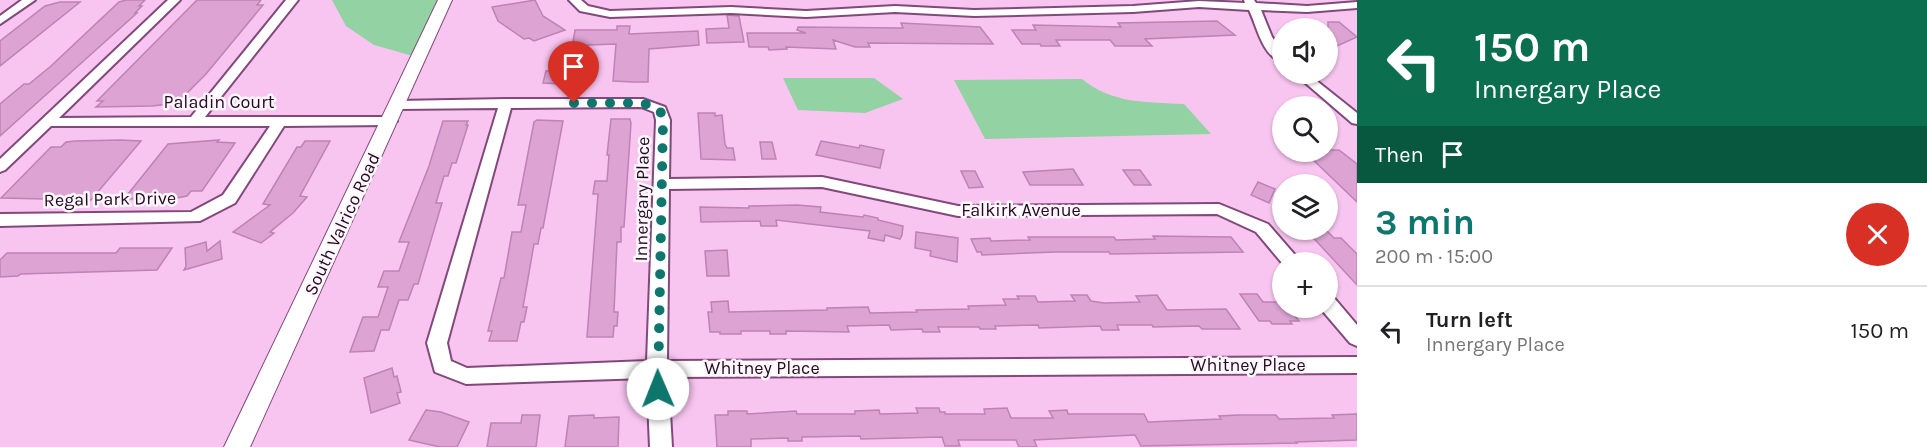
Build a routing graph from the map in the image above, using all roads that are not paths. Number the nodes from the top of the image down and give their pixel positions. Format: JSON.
{"nodes":[{"id":1,"x":29,"y":0,"type":"edge"},
{"id":2,"x":174,"y":0,"type":"edge"},
{"id":3,"x":292,"y":0,"type":"edge"},
{"id":4,"x":445,"y":0,"type":"edge"},
{"id":5,"x":575,"y":0,"type":"edge"},
{"id":6,"x":1084,"y":0,"type":"edge"},
{"id":7,"x":1251,"y":3,"type":"edge"},
{"id":8,"x":1357,"y":5,"type":"edge"},
{"id":9,"x":1097,"y":10,"type":"junction"},
{"id":10,"x":0,"y":21,"type":"edge"},
{"id":11,"x":1272,"y":49,"type":"edge"},
{"id":12,"x":1313,"y":84,"type":"edge"},
{"id":13,"x":506,"y":103,"type":"junction"},
{"id":14,"x":393,"y":113,"type":"junction"},
{"id":15,"x":196,"y":120,"type":"junction"},
{"id":16,"x":281,"y":120,"type":"junction"},
{"id":17,"x":1357,"y":120,"type":"edge"},
{"id":18,"x":47,"y":122,"type":"junction"},
{"id":19,"x":0,"y":167,"type":"edge"},
{"id":20,"x":662,"y":184,"type":"junction"},
{"id":21,"x":0,"y":220,"type":"edge"},
{"id":22,"x":1283,"y":252,"type":"edge"},
{"id":23,"x":1338,"y":316,"type":"edge"},
{"id":24,"x":1357,"y":338,"type":"edge"},
{"id":25,"x":1357,"y":365,"type":"edge"},
{"id":26,"x":657,"y":369,"type":"junction"},
{"id":27,"x":237,"y":447,"type":"edge"},
{"id":28,"x":661,"y":447,"type":"edge"}],
"edges":[{"from":1,"to":10,"type":"street"},
{"from":2,"to":18,"type":"street"},
{"from":3,"to":15,"type":"street"},
{"from":4,"to":14,"type":"street","name":"South Valrico Road"},
{"from":5,"to":9,"type":"street"},
{"from":6,"to":9,"type":"street"},
{"from":7,"to":8,"type":"street"},
{"from":7,"to":9,"type":"street"},
{"from":7,"to":11,"type":"street"},
{"from":12,"to":17,"type":"street"},
{"from":13,"to":14,"type":"street","name":"Innergary Place"},
{"from":13,"to":20,"type":"street","name":"Innergary Place"},
{"from":13,"to":26,"type":"street","name":"Whitney Place"},
{"from":14,"to":16,"type":"street","name":"Paladin Court"},
{"from":14,"to":27,"type":"street","name":"South Valrico Road"},
{"from":15,"to":16,"type":"street","name":"Paladin Court"},
{"from":15,"to":18,"type":"street","name":"Paladin Court"},
{"from":16,"to":21,"type":"street","name":"Regal Park Drive"},
{"from":18,"to":19,"type":"street"},
{"from":20,"to":22,"type":"street","name":"Falkirk Avenue"},
{"from":20,"to":26,"type":"street","name":"Innergary Place"},
{"from":23,"to":24,"type":"street"},
{"from":25,"to":26,"type":"street","name":"Whitney Place"},
{"from":26,"to":28,"type":"street","name":"Innergary Place"}]}
